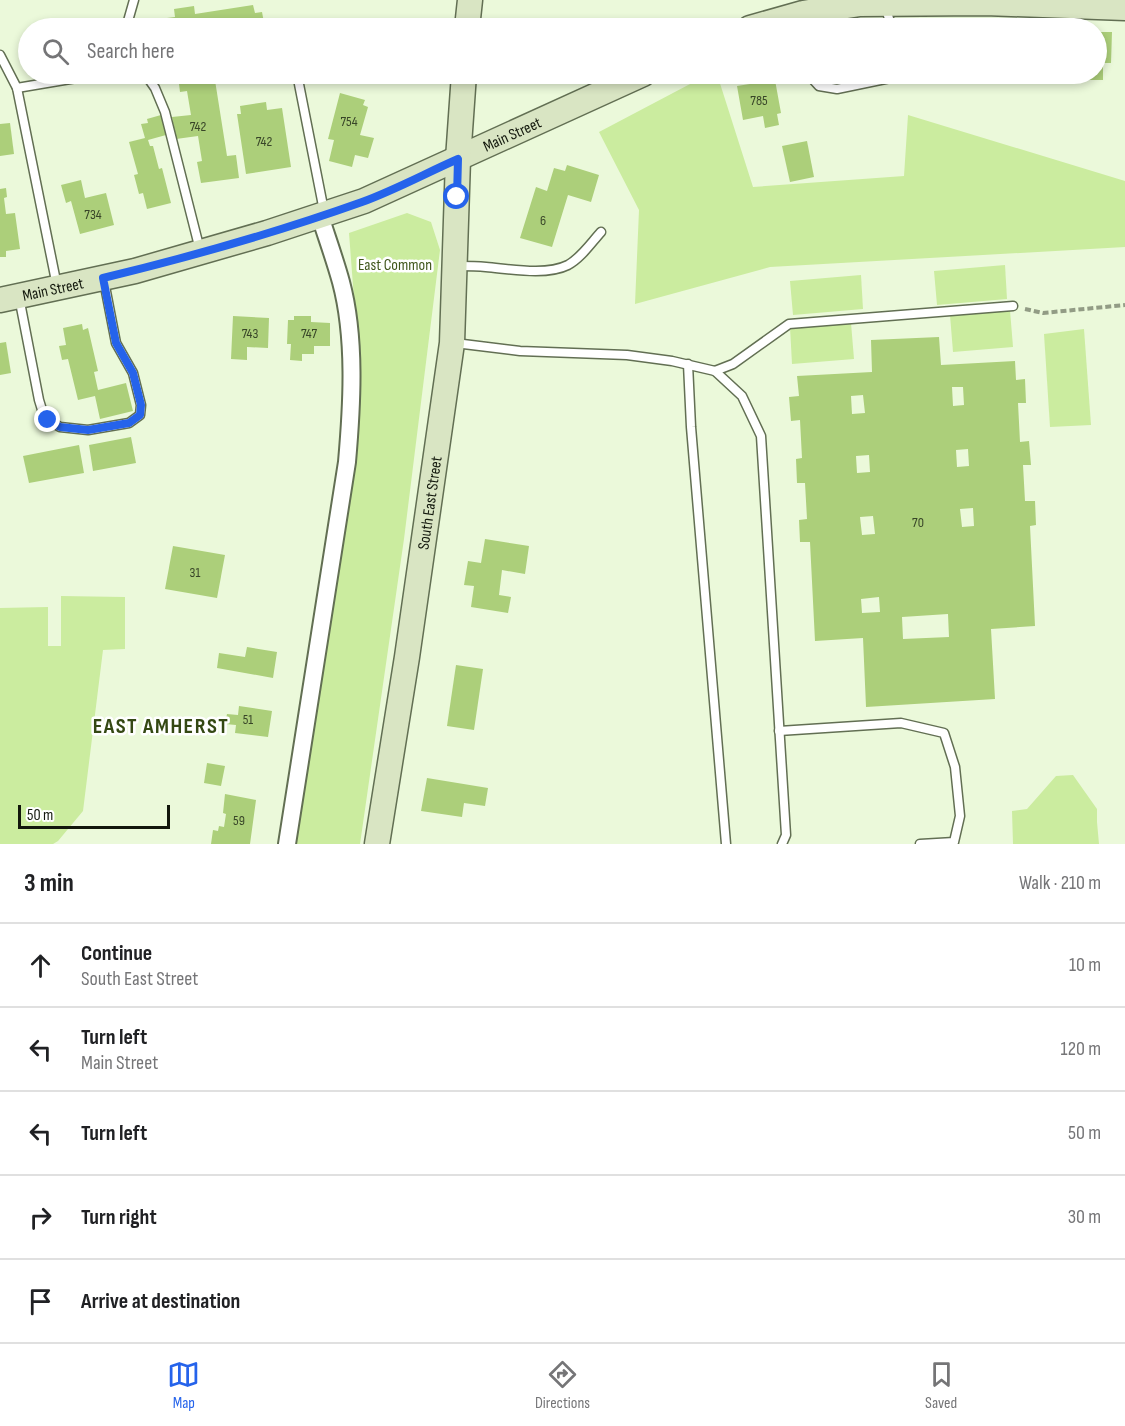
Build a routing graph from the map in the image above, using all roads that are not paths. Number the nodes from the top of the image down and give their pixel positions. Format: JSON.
{"nodes":[{"id":1,"x":134,"y":0,"type":"edge"},
{"id":2,"x":471,"y":0,"type":"edge"},
{"id":3,"x":941,"y":1,"type":"edge"},
{"id":4,"x":884,"y":3,"type":"junction"},
{"id":5,"x":1125,"y":8,"type":"edge"},
{"id":6,"x":129,"y":18,"type":"edge"},
{"id":7,"x":468,"y":18,"type":"edge"},
{"id":8,"x":804,"y":18,"type":"edge"},
{"id":9,"x":889,"y":18,"type":"edge"},
{"id":10,"x":0,"y":55,"type":"edge"},
{"id":11,"x":41,"y":84,"type":"edge"},
{"id":12,"x":152,"y":84,"type":"edge"},
{"id":13,"x":299,"y":84,"type":"edge"},
{"id":14,"x":463,"y":84,"type":"edge"},
{"id":15,"x":621,"y":84,"type":"edge"},
{"id":16,"x":817,"y":84,"type":"edge"},
{"id":17,"x":861,"y":84,"type":"edge"},
{"id":18,"x":17,"y":88,"type":"junction"},
{"id":19,"x":458,"y":159,"type":"junction"},
{"id":20,"x":322,"y":215,"type":"junction"},
{"id":21,"x":601,"y":232,"type":"dead end"},
{"id":22,"x":200,"y":252,"type":"junction"},
{"id":23,"x":454,"y":266,"type":"junction"},
{"id":24,"x":103,"y":278,"type":"junction"},
{"id":25,"x":57,"y":287,"type":"junction"},
{"id":26,"x":10,"y":298,"type":"edge"},
{"id":27,"x":1013,"y":306,"type":"dead end"},
{"id":28,"x":452,"y":343,"type":"junction"},
{"id":29,"x":688,"y":364,"type":"junction"},
{"id":30,"x":715,"y":371,"type":"junction"},
{"id":31,"x":779,"y":731,"type":"junction"},
{"id":32,"x":287,"y":844,"type":"edge"},
{"id":33,"x":377,"y":844,"type":"edge"},
{"id":34,"x":726,"y":844,"type":"edge"},
{"id":35,"x":782,"y":844,"type":"edge"},
{"id":36,"x":920,"y":844,"type":"edge"}],
"edges":[{"from":1,"to":6,"type":"lane"},
{"from":2,"to":7,"type":"main road"},
{"from":3,"to":4,"type":"main road"},
{"from":3,"to":5,"type":"main road"},
{"from":4,"to":8,"type":"main road"},
{"from":4,"to":9,"type":"lane"},
{"from":10,"to":18,"type":"lane"},
{"from":11,"to":18,"type":"lane"},
{"from":12,"to":22,"type":"lane"},
{"from":13,"to":20,"type":"lane"},
{"from":14,"to":19,"type":"main road","name":"South East Street"},
{"from":15,"to":19,"type":"main road","name":"Main Street"},
{"from":16,"to":17,"type":"lane"},
{"from":18,"to":25,"type":"lane"},
{"from":19,"to":20,"type":"main road","name":"Main Street"},
{"from":19,"to":23,"type":"main road","name":"South East Street"},
{"from":20,"to":22,"type":"main road","name":"Main Street"},
{"from":20,"to":32,"type":"street"},
{"from":21,"to":23,"type":"lane"},
{"from":22,"to":24,"type":"main road","name":"Main Street"},
{"from":23,"to":28,"type":"main road","name":"South East Street"},
{"from":24,"to":25,"type":"main road","name":"Main Street"},
{"from":24,"to":26,"type":"lane"},
{"from":25,"to":26,"type":"main road","name":"Main Street"},
{"from":27,"to":30,"type":"lane"},
{"from":28,"to":29,"type":"lane"},
{"from":28,"to":33,"type":"main road","name":"South East Street"},
{"from":29,"to":30,"type":"lane"},
{"from":29,"to":34,"type":"lane"},
{"from":30,"to":31,"type":"lane"},
{"from":31,"to":35,"type":"lane"},
{"from":31,"to":36,"type":"lane"}]}
